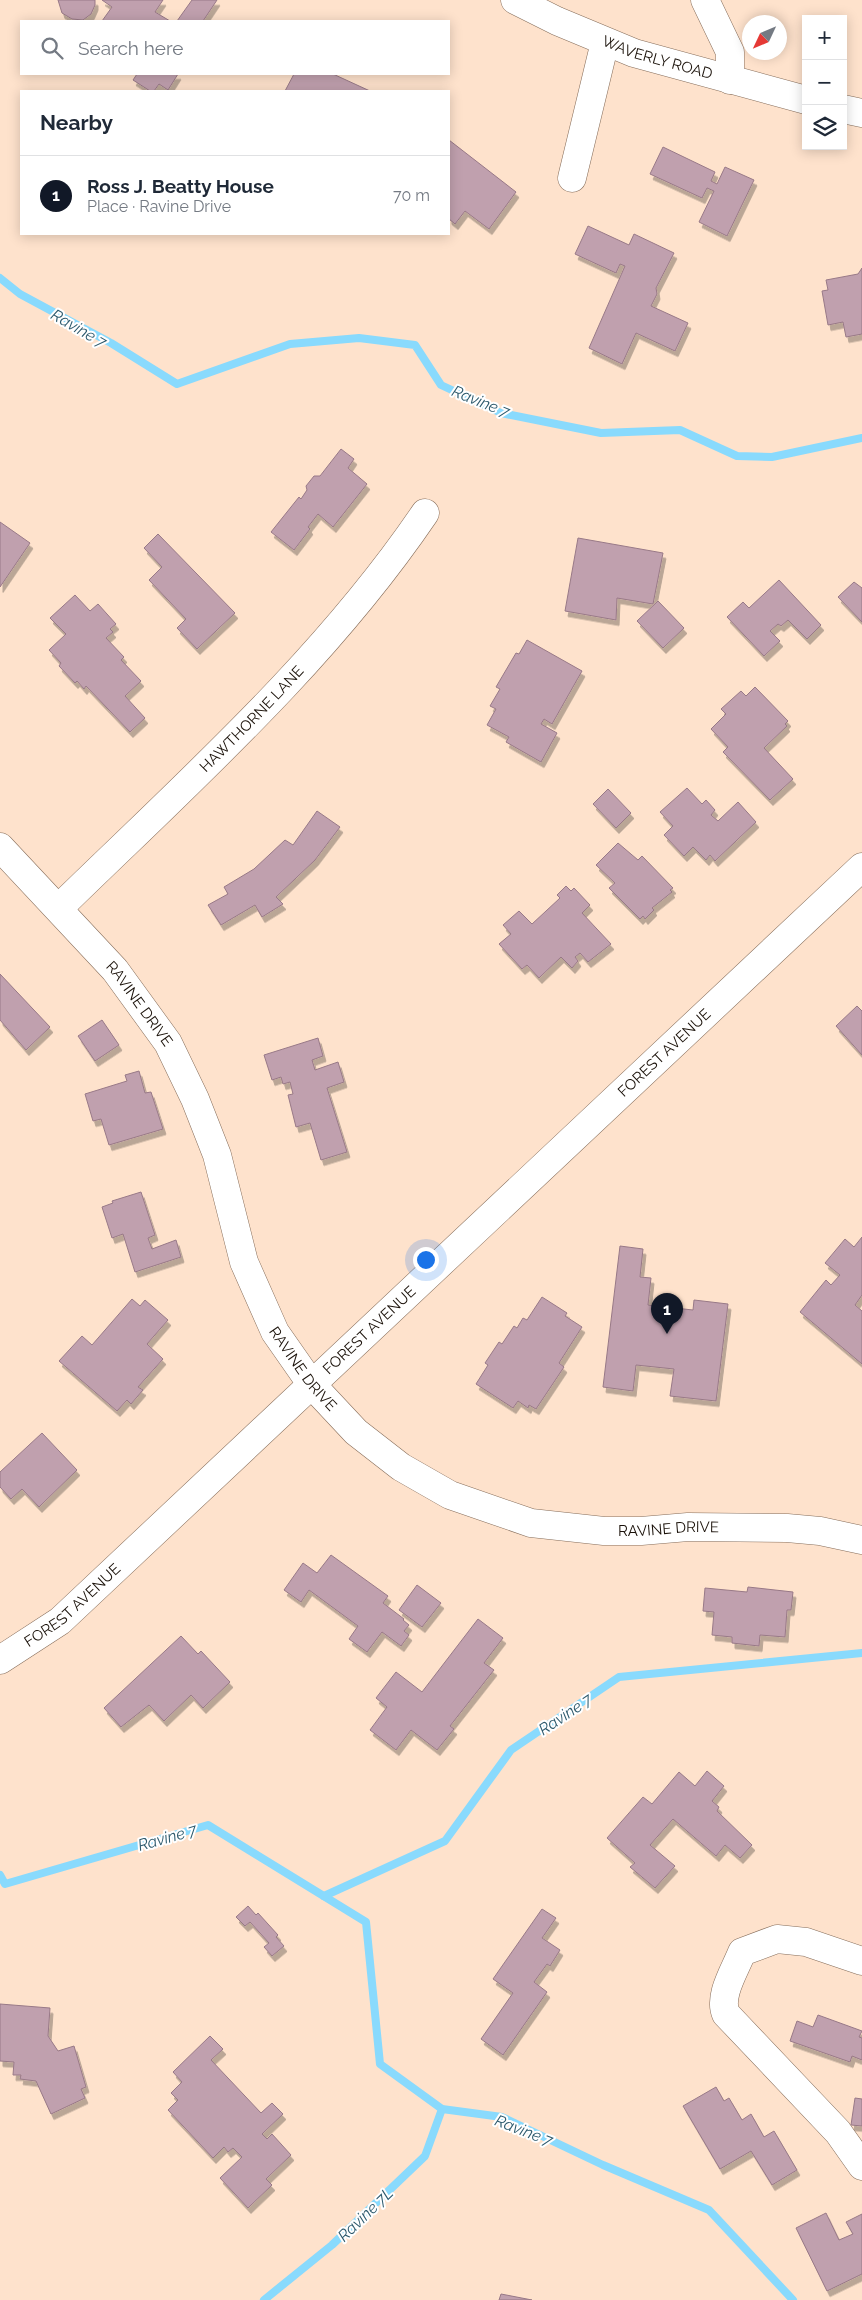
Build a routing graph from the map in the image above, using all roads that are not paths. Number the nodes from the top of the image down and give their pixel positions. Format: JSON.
{"nodes":[{"id":1,"x":515,"y":0,"type":"edge"},
{"id":2,"x":705,"y":0,"type":"edge"},
{"id":3,"x":605,"y":42,"type":"junction"},
{"id":4,"x":730,"y":80,"type":"junction"},
{"id":5,"x":802,"y":99,"type":"edge"},
{"id":6,"x":847,"y":110,"type":"edge"},
{"id":7,"x":862,"y":113,"type":"edge"},
{"id":8,"x":572,"y":178,"type":"dead end"},
{"id":9,"x":425,"y":513,"type":"dead end"},
{"id":10,"x":0,"y":847,"type":"edge"},
{"id":11,"x":862,"y":867,"type":"edge"},
{"id":12,"x":59,"y":908,"type":"junction"},
{"id":13,"x":312,"y":1385,"type":"junction"},
{"id":14,"x":862,"y":1540,"type":"edge"},
{"id":15,"x":0,"y":1660,"type":"edge"},
{"id":16,"x":862,"y":1961,"type":"edge"},
{"id":17,"x":862,"y":2166,"type":"edge"}],
"edges":[{"from":1,"to":3,"type":"street","name":"WAVERLY ROAD"},
{"from":2,"to":4,"type":"street"},
{"from":3,"to":4,"type":"street","name":"WAVERLY ROAD"},
{"from":3,"to":8,"type":"street"},
{"from":4,"to":5,"type":"street","name":"WAVERLY ROAD"},
{"from":6,"to":7,"type":"street"},
{"from":9,"to":12,"type":"street","name":"HAWTHORNE LANE"},
{"from":10,"to":12,"type":"street","name":"RAVINE DRIVE"},
{"from":11,"to":13,"type":"street","name":"FOREST AVENUE"},
{"from":12,"to":13,"type":"street","name":"RAVINE DRIVE"},
{"from":13,"to":14,"type":"street","name":"RAVINE DRIVE"},
{"from":13,"to":15,"type":"street","name":"FOREST AVENUE"},
{"from":16,"to":17,"type":"street"}]}
